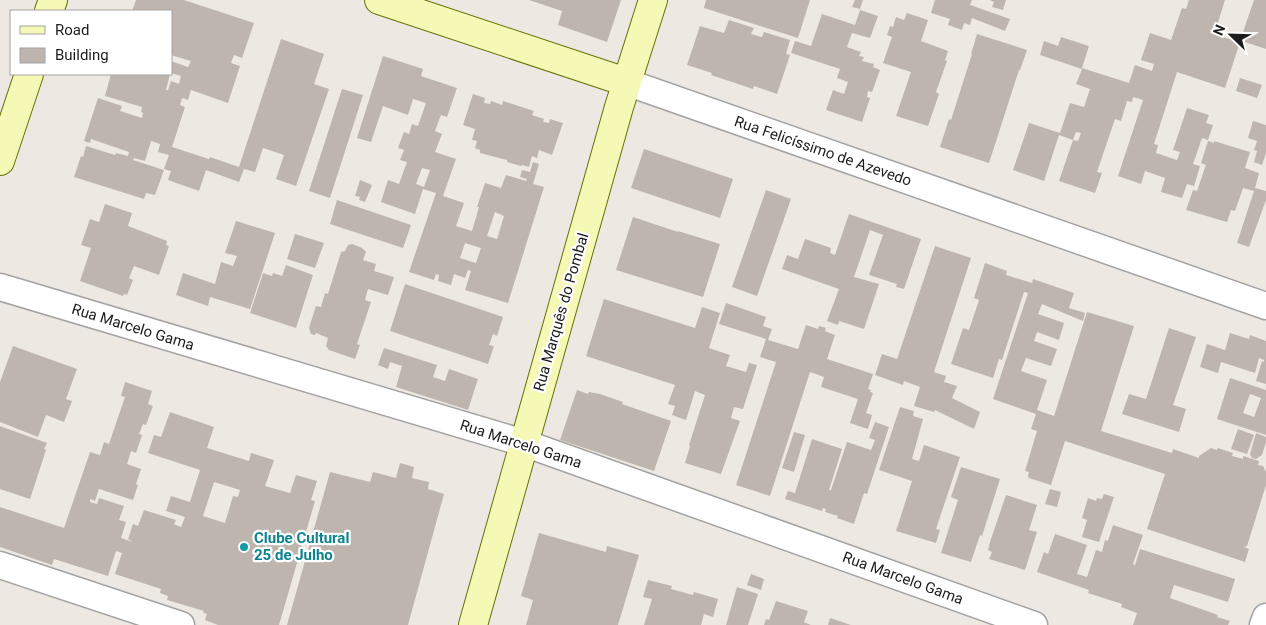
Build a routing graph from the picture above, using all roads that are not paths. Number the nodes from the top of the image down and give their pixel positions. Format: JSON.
{"nodes":[{"id":1,"x":380,"y":0,"type":"edge"},
{"id":2,"x":653,"y":0,"type":"edge"},
{"id":3,"x":29,"y":75,"type":"edge"},
{"id":4,"x":626,"y":82,"type":"junction"},
{"id":5,"x":0,"y":161,"type":"edge"},
{"id":6,"x":0,"y":287,"type":"edge"},
{"id":7,"x":1266,"y":306,"type":"edge"},
{"id":8,"x":524,"y":444,"type":"junction"},
{"id":9,"x":0,"y":566,"type":"edge"},
{"id":10,"x":1266,"y":617,"type":"edge"},
{"id":11,"x":144,"y":619,"type":"edge"},
{"id":12,"x":181,"y":625,"type":"edge"},
{"id":13,"x":473,"y":625,"type":"edge"},
{"id":14,"x":1034,"y":625,"type":"edge"},
{"id":15,"x":1263,"y":625,"type":"edge"}],
"edges":[{"from":1,"to":4,"type":"street","name":"Rua Felicíssimo de Azevedo"},
{"from":2,"to":4,"type":"street","name":"Rua Marquês do Pombal"},
{"from":3,"to":5,"type":"street"},
{"from":4,"to":7,"type":"street","name":"Rua Felicíssimo de Azevedo"},
{"from":4,"to":8,"type":"street","name":"Rua Marquês do Pombal"},
{"from":6,"to":8,"type":"street","name":"Rua Marcelo Gama"},
{"from":8,"to":13,"type":"street","name":"Rua Marquês do Pombal"},
{"from":8,"to":14,"type":"street","name":"Rua Marcelo Gama"},
{"from":9,"to":11,"type":"street"},
{"from":10,"to":15,"type":"street"},
{"from":11,"to":12,"type":"street"}]}
